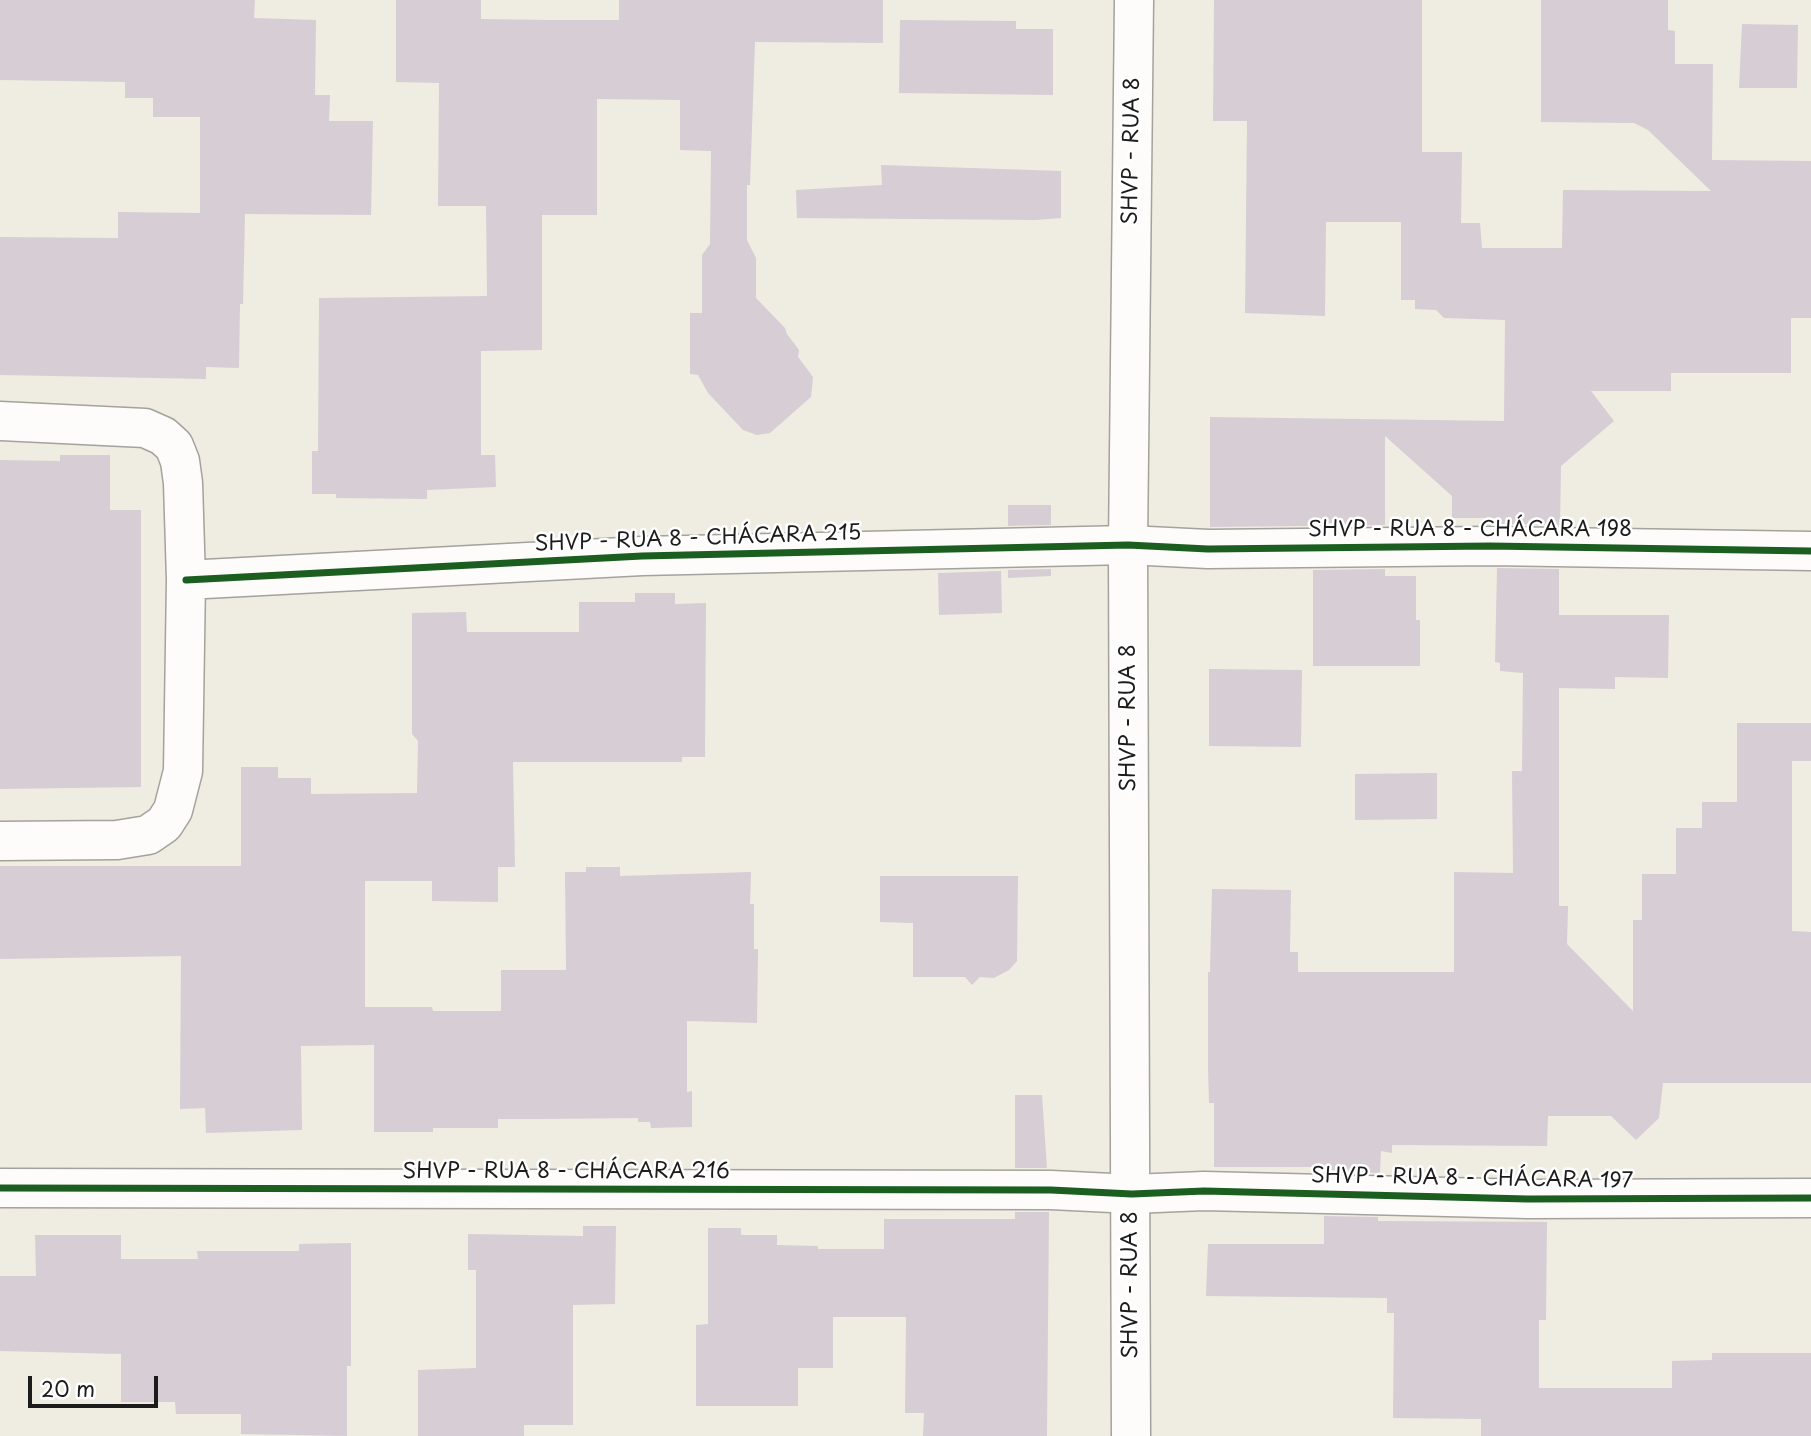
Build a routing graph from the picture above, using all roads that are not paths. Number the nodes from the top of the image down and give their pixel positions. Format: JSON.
{"nodes":[{"id":1,"x":1134,"y":0,"type":"edge"},
{"id":2,"x":0,"y":421,"type":"edge"},
{"id":3,"x":1128,"y":545,"type":"junction"},
{"id":4,"x":1811,"y":551,"type":"edge"},
{"id":5,"x":186,"y":580,"type":"junction"},
{"id":6,"x":0,"y":841,"type":"edge"},
{"id":7,"x":0,"y":1188,"type":"edge"},
{"id":8,"x":1132,"y":1194,"type":"junction"},
{"id":9,"x":1811,"y":1198,"type":"edge"},
{"id":10,"x":1131,"y":1436,"type":"edge"}],
"edges":[{"from":1,"to":3,"type":"street","name":"SHVP - RUA 8"},
{"from":2,"to":5,"type":"street"},
{"from":3,"to":4,"type":"street","name":"SHVP - RUA 8 - CHÁCARA 198"},
{"from":3,"to":5,"type":"street","name":"SHVP - RUA 8 - CHÁCARA 215"},
{"from":3,"to":8,"type":"street","name":"SHVP - RUA 8"},
{"from":5,"to":6,"type":"street"},
{"from":7,"to":8,"type":"street","name":"SHVP - RUA 8 - CHÁCARA 216"},
{"from":8,"to":9,"type":"street","name":"SHVP - RUA 8 - CHÁCARA 197"},
{"from":8,"to":10,"type":"street","name":"SHVP - RUA 8"}]}
